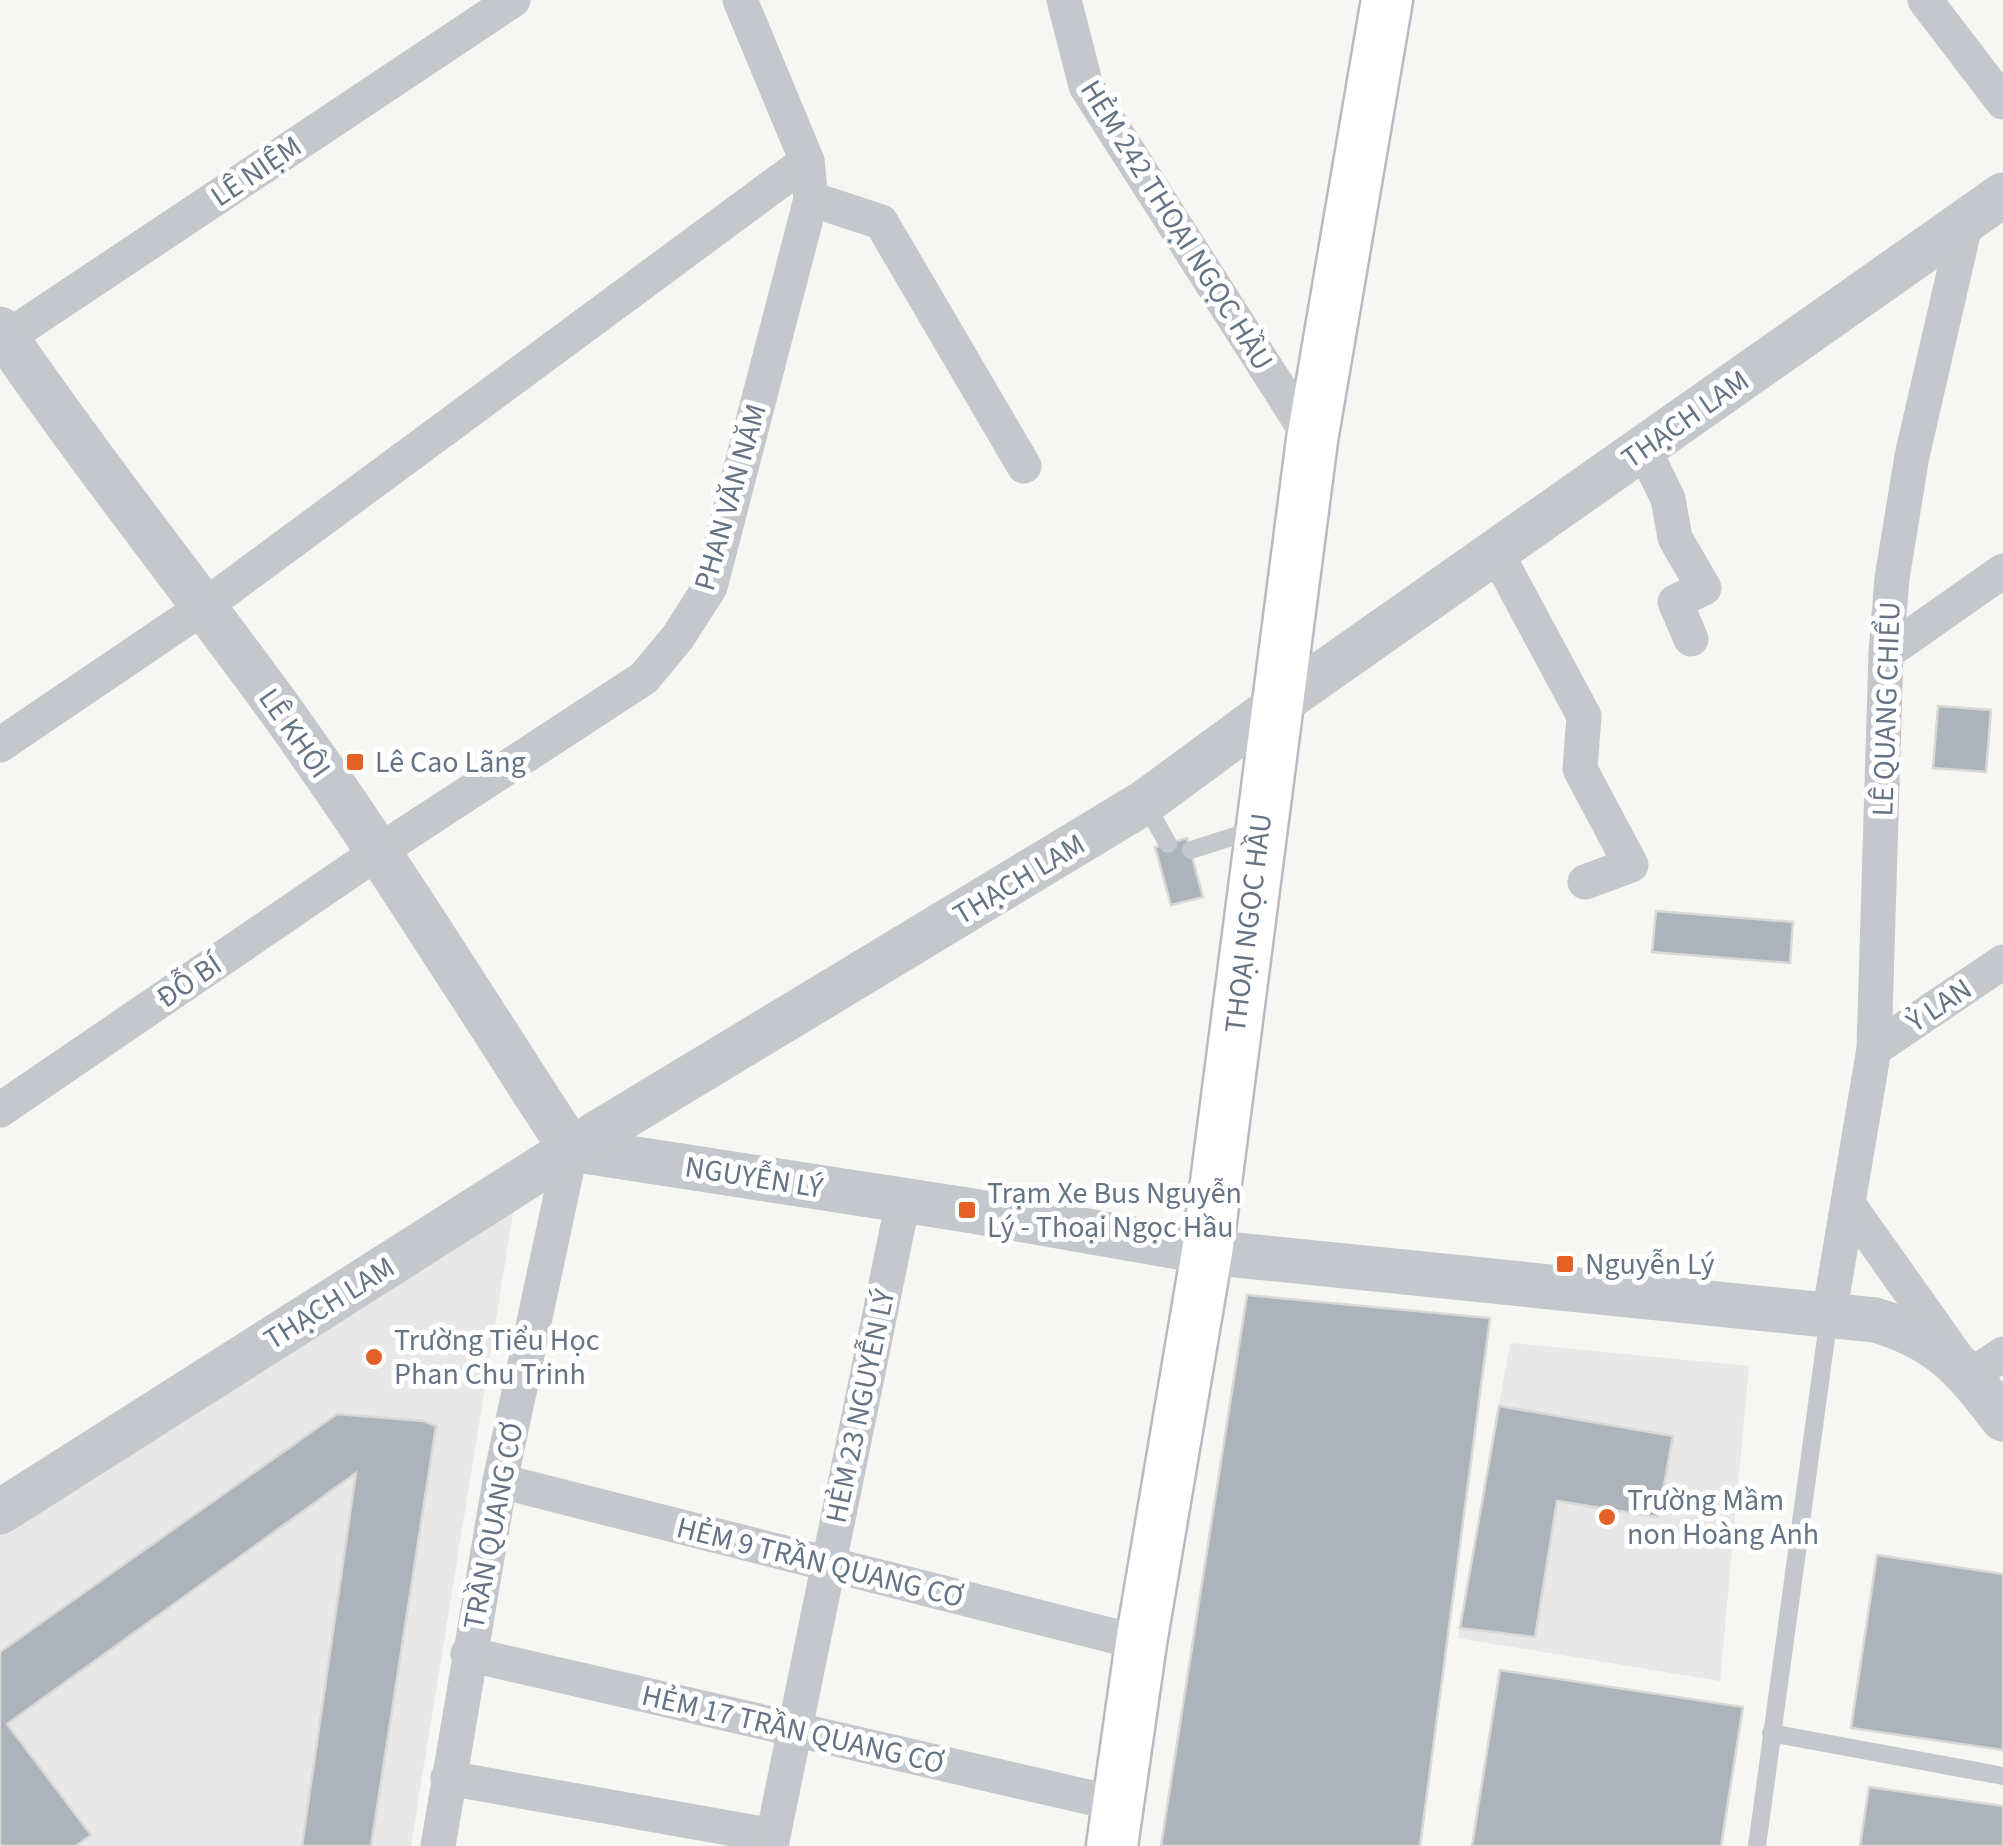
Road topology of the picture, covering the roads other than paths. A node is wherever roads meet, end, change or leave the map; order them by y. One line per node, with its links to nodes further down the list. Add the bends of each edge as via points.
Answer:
1 (513, 0): 11 (street, LÊ NIỆM)
2 (740, 0): 7 (street, PHAN VĂN NĂM)
3 (1064, 0): 12 (street, HẺM 242 THOẠI NGỌC HẦU, via 1086,86)
4 (1387, 0): 12 (main road, THOẠI NGỌC HẦU)
5 (1924, 0): 6 (street)
6 (2003, 102)
7 (807, 161): 9 (street, PHAN VĂN NĂM); 17 (street)
8 (2003, 195): 10 (street, THẠCH LAM)
9 (811, 199): 14 (street, via 881,222); 28 (street, PHAN VĂN NĂM, via 710,587 678,637 644,678)
10 (1966, 221): 13 (street, THẠCH LAM); 20 (street, LÊ QUANG CHIỂU, via 1912,456)
11 (2, 336): 17 (street, LÊ KHÔI)
12 (1312, 440): 18 (main road, THOẠI NGỌC HẦU)
13 (1643, 448): 15 (street, THẠCH LAM); 19 (street, via 1668,499 1674,538 1704,588 1676,602)
14 (1024, 466)
15 (1497, 554): 21 (street, THẠCH LAM); 29 (street, via 1584,716 1580,770 1632,866)
16 (2003, 572): 20 (street)
17 (202, 608): 23 (street); 28 (street, LÊ KHÔI)
18 (1285, 640): 21 (street, via 1304,666 1318,670); 22 (main road, THOẠI NGỌC HẦU)
19 (1691, 640)
20 (1886, 653): 31 (street, LÊ QUANG CHIỂU)
21 (1340, 663): 22 (street, THẠCH LAM)
22 (1276, 706): 24 (street, THẠCH LAM); 25 (main road, THOẠI NGỌC HẦU)
23 (0, 745)
24 (1145, 802): 26 (lane); 33 (street, THẠCH LAM)
25 (1260, 828): 27 (lane); 36 (main road, THOẠI NGỌC HẦU)
26 (1168, 844)
27 (1191, 850)
28 (378, 852): 32 (street, ĐỖ BÍ); 33 (street, LÊ KHÔI)
29 (1584, 882)
30 (2003, 962): 31 (street, Ỷ LAN)
31 (1874, 1049): 35 (street, LÊ QUANG CHIỂU)
32 (0, 1110)
33 (571, 1149): 34 (street, NGUYỄN LÝ); 40 (street, TRẦN QUANG CƠ); 41 (street, THẠCH LAM)
34 (904, 1201): 36 (street, NGUYỄN LÝ); 42 (street, HẺM 23 NGUYỄN LÝ)
35 (1848, 1204): 37 (street, LÊ QUANG CHIỂU); 38 (street)
36 (1224, 1239): 37 (street, NGUYỄN LÝ); 43 (main road, THOẠI NGỌC HẦU)
37 (1829, 1315): 38 (street, NGUYỄN LÝ, via 1903,1328); 46 (lane)
38 (1987, 1365): 39 (street, NGUYỄN LÝ)
39 (2003, 1419)
40 (500, 1481): 42 (street, HẺM 9 TRẦN QUANG CƠ); 44 (street, TRẦN QUANG CƠ)
41 (0, 1512)
42 (827, 1564): 43 (street, HẺM 9 TRẦN QUANG CƠ); 45 (street, HẺM 23 NGUYỄN LÝ)
43 (1141, 1643): 49 (main road, THOẠI NGỌC HẦU)
44 (468, 1654): 45 (street, HẺM 17 TRẦN QUANG CƠ); 48 (street, TRẦN QUANG CƠ)
45 (794, 1730): 49 (street, HẺM 17 TRẦN QUANG CƠ); 50 (street, HẺM 23 NGUYỄN LÝ)
46 (1771, 1732): 47 (lane); 52 (lane)
47 (2003, 1776)
48 (448, 1778): 50 (street); 51 (street, TRẦN QUANG CƠ)
49 (1115, 1825)
50 (772, 1841)
51 (438, 1846)
52 (1758, 1846)

